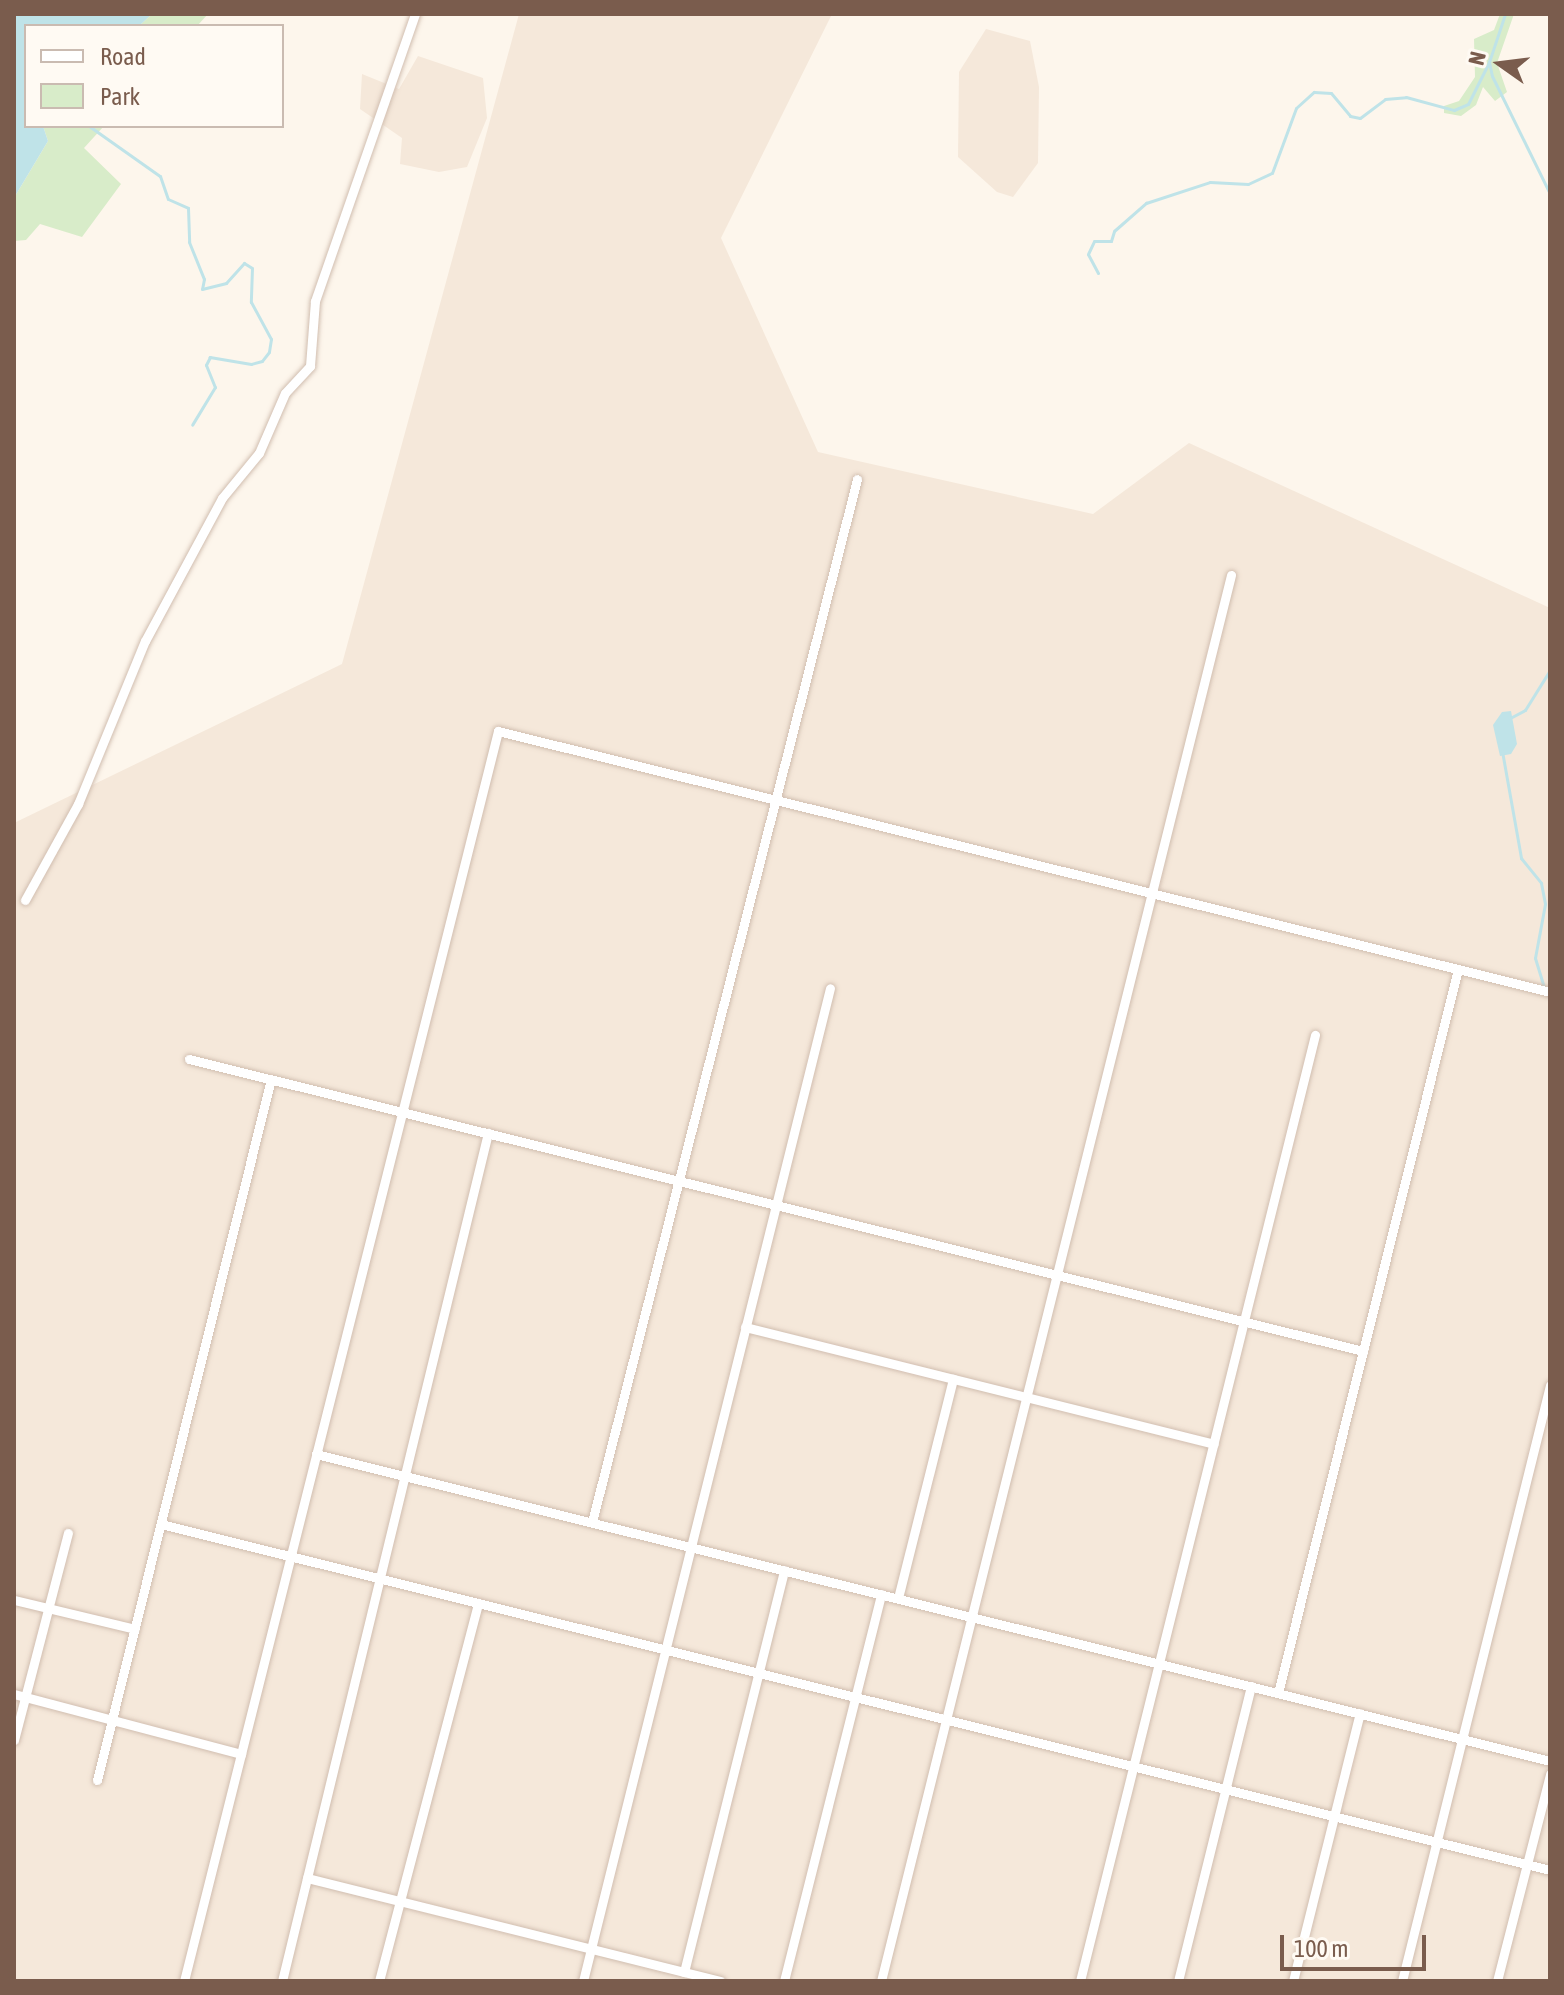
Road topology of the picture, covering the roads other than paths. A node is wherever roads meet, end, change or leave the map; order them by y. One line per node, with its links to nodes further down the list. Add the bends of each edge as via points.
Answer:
1 (415, 14): 6 (street, via 315,301 310,366 285,393 259,453 222,498 145,641 78,804)
2 (857, 479): 4 (street)
3 (1231, 575): 5 (street)
4 (777, 800): 5 (street); 13 (street, via 498,731); 15 (street)
5 (1152, 893): 7 (street); 17 (street)
6 (25, 900)
7 (1458, 969): 9 (street); 20 (street)
8 (830, 988): 16 (street)
9 (1550, 992)
10 (1315, 1035): 18 (street)
11 (189, 1059): 12 (street)
12 (271, 1079): 13 (street); 28 (street)
13 (402, 1112): 14 (street); 25 (street)
14 (488, 1133): 15 (street); 26 (street)
15 (682, 1182): 16 (street); 27 (street)
16 (776, 1205): 17 (street); 19 (street)
17 (1057, 1275): 18 (street); 23 (street)
18 (1244, 1321): 20 (street); 24 (street)
19 (745, 1327): 21 (street); 30 (street)
20 (1363, 1351): 45 (street)
21 (953, 1379): 23 (street); 35 (street)
22 (1550, 1385): 52 (street)
23 (1027, 1397): 24 (street); 39 (street)
24 (1214, 1444): 42 (street)
25 (316, 1454): 26 (street); 31 (street)
26 (407, 1476): 27 (street); 33 (street)
27 (592, 1522): 30 (street)
28 (161, 1524): 31 (street); 40 (street)
29 (68, 1533): 38 (street)
30 (691, 1547): 32 (street); 41 (street)
31 (290, 1557): 33 (street); 54 (street)
32 (784, 1570): 34 (street); 43 (street)
33 (381, 1579): 37 (street); 64 (street)
34 (881, 1594): 35 (street); 48 (street)
35 (898, 1598): 39 (street)
36 (14, 1600): 38 (street)
37 (478, 1603): 41 (street); 65 (street)
38 (48, 1609): 40 (street); 47 (street)
39 (972, 1617): 42 (street); 51 (street)
40 (135, 1629): 50 (street)
41 (665, 1650): 43 (street); 66 (street)
42 (1159, 1663): 44 (street); 56 (street)
43 (758, 1673): 48 (street); 67 (street)
44 (1251, 1686): 45 (street); 59 (street)
45 (1278, 1693): 49 (street)
46 (14, 1694): 47 (street)
47 (25, 1697): 50 (street); 53 (street)
48 (855, 1697): 51 (street); 73 (street)
49 (1360, 1713): 52 (street); 60 (street)
50 (112, 1719): 54 (street); 58 (street)
51 (946, 1720): 56 (street); 74 (street)
52 (1462, 1739): 55 (street); 61 (street)
53 (14, 1740)
54 (241, 1754): 68 (street)
55 (1550, 1761)
56 (1134, 1766): 59 (street); 75 (street)
57 (1550, 1774): 62 (street)
58 (97, 1780)
59 (1226, 1789): 60 (street); 76 (street)
60 (1334, 1816): 61 (street); 77 (street)
61 (1437, 1842): 62 (street); 78 (street)
62 (1527, 1864): 63 (street); 79 (street)
63 (1550, 1870)
64 (307, 1878): 65 (street); 69 (street)
65 (399, 1901): 66 (street); 70 (street)
66 (591, 1949): 67 (street); 71 (street)
67 (684, 1972): 72 (street)
68 (184, 1981)
69 (282, 1981)
70 (379, 1981)
71 (583, 1981)
72 (720, 1981)
73 (784, 1981)
74 (881, 1981)
75 (1080, 1981)
76 (1178, 1981)
77 (1293, 1981)
78 (1402, 1981)
79 (1497, 1981)

